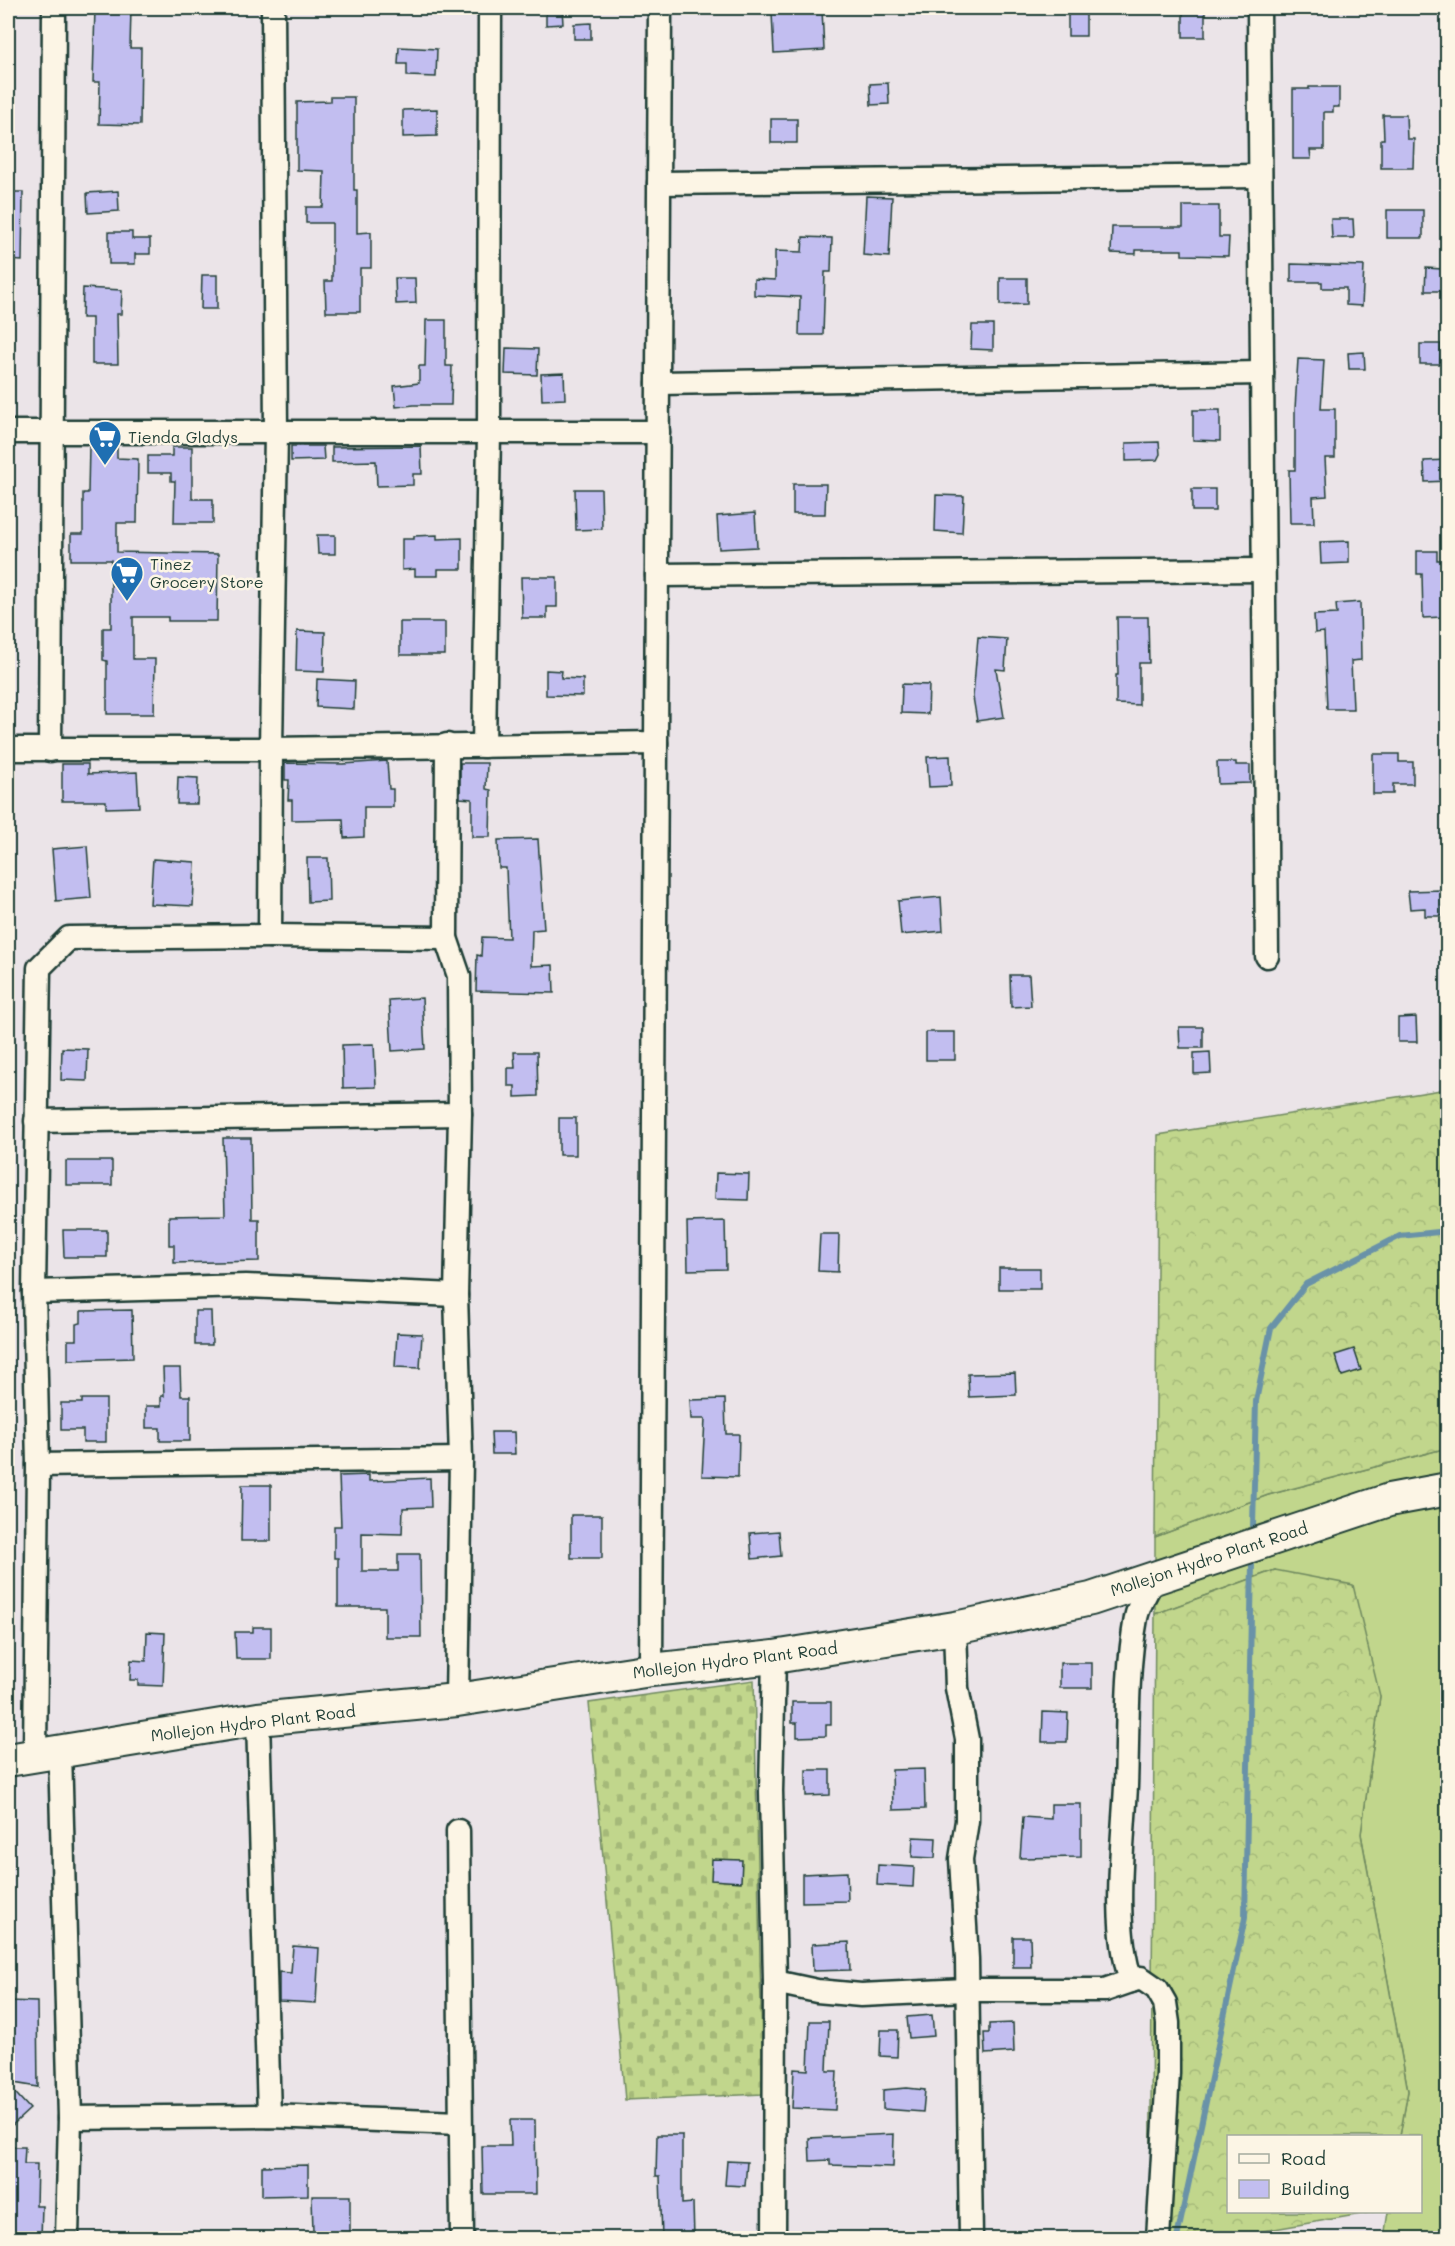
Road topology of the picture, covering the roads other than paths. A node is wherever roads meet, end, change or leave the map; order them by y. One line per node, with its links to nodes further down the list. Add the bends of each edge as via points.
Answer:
1 (54, 8): 11 (street)
2 (273, 8): 12 (street)
3 (490, 8): 13 (street)
4 (660, 8): 7 (street)
5 (1259, 8): 6 (street)
6 (1260, 176): 7 (street); 8 (street)
7 (659, 183): 9 (street)
8 (1262, 373): 9 (street); 15 (street)
9 (658, 383): 14 (street)
10 (8, 432): 11 (street)
11 (52, 432): 12 (street); 22 (street)
12 (276, 432): 13 (street); 21 (street)
13 (489, 432): 14 (street); 19 (street)
14 (658, 432): 16 (street)
15 (1263, 570): 16 (street); 25 (street)
16 (657, 575): 17 (street)
17 (656, 743): 19 (street); 36 (street)
18 (447, 745): 19 (street); 21 (street); 24 (street)
19 (484, 746)
20 (8, 749): 22 (street)
21 (271, 749): 22 (street); 23 (street)
22 (50, 750)
23 (270, 936): 24 (street); 27 (street, via 69,938 39,968)
24 (446, 938): 26 (street, via 459,976)
25 (1267, 956)
26 (460, 1113): 27 (street); 29 (street)
27 (36, 1121): 28 (street)
28 (34, 1292): 29 (street, via 246,1286); 31 (street)
29 (456, 1295): 30 (street)
30 (461, 1459): 31 (street); 37 (street)
31 (38, 1465): 39 (street)
32 (1448, 1489): 33 (street, Mollejon Hydro Plant Road, via 1389,1500)
33 (1155, 1577): 34 (street, Mollejon Hydro Plant Road, via 1091,1599); 41 (street, via 1136,1616 1129,1701 1121,1914)
34 (955, 1628): 35 (street, Mollejon Hydro Plant Road); 43 (street, via 957,1688 967,1740 967,1821 961,1859)
35 (774, 1657): 36 (street, Mollejon Hydro Plant Road); 42 (street, via 771,1791)
36 (651, 1670): 37 (street, Mollejon Hydro Plant Road)
37 (457, 1700): 38 (street, Mollejon Hydro Plant Road)
38 (258, 1719): 39 (street, Mollejon Hydro Plant Road); 44 (street)
39 (34, 1755): 45 (street)
40 (458, 1831): 46 (street)
41 (1131, 1981): 43 (street, via 1105,1990); 51 (street, via 1141,1978 1157,1989 1165,2003 1167,2073)
42 (775, 1982): 43 (street, via 861,1995); 49 (street)
43 (966, 1990): 50 (street)
44 (269, 2116): 45 (street); 46 (street)
45 (70, 2118): 47 (street)
46 (460, 2123): 48 (street)
47 (67, 2238)
48 (462, 2238)
49 (774, 2238)
50 (971, 2238)
51 (1158, 2238)

